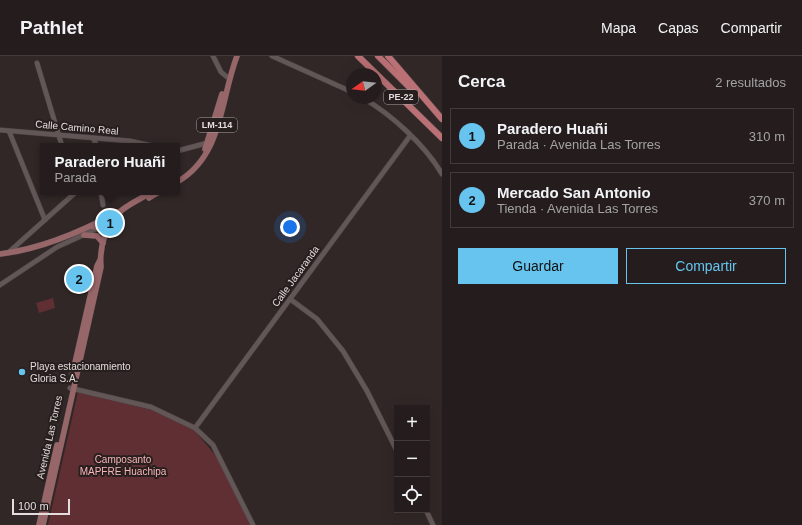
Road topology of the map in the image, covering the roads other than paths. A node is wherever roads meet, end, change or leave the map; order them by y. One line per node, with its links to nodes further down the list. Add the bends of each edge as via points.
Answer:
1 (213, 56): 12 (street)
2 (235, 56): 12 (main road, LM-114); 32 (main road, LM-114, via 209,149 198,166)
3 (272, 56): 14 (street)
4 (355, 56): 10 (highway)
5 (358, 56): 11 (highway, PE-22)
6 (364, 56): 17 (highway)
7 (378, 56): 16 (highway)
8 (388, 56): 16 (highway, PE-22)
9 (37, 63): 21 (street)
10 (370, 68)
11 (371, 68)
12 (227, 77): 28 (main road, LM-114)
13 (382, 79): 17 (highway, PE-22)
14 (346, 89)
15 (372, 104): 22 (street)
16 (429, 106): 18 (highway, PE-22)
17 (420, 115): 24 (highway, PE-22)
18 (442, 119)
19 (0, 130): 20 (street, Calle Camino Real)
20 (9, 131): 21 (street, Calle Camino Real); 39 (street)
21 (58, 135): 23 (street, Calle Camino Real); 25 (street)
22 (410, 136): 30 (street, via 428,154); 49 (street, Calle Jacaranda)
23 (93, 138): 26 (street); 27 (street, Calle Camino Real)
24 (442, 138)
25 (61, 143)
26 (96, 143)
27 (139, 143)
28 (207, 143): 29 (street); 31 (main road, LM-114, via 196,163)
29 (180, 150)
30 (442, 174)
31 (180, 175)
32 (180, 180)
33 (72, 195): 39 (street)
34 (101, 195): 37 (street)
35 (147, 195): 38 (main road, Avenida Las Torres)
36 (154, 195): 40 (main road)
37 (103, 205)
38 (123, 209): 40 (main road, Avenida Las Torres); 41 (main road)
39 (45, 220): 46 (street)
40 (113, 220): 42 (street); 43 (main road, Avenida Las Torres)
41 (91, 226): 42 (main road); 46 (main road, via 62,239)
42 (99, 228): 43 (main road); 44 (street)
43 (106, 233): 45 (main road, Avenida Las Torres)
44 (84, 235): 45 (main road, via 97,236); 48 (street, via 56,247)
45 (103, 243): 50 (main road, Avenida Las Torres)
46 (7, 253): 47 (main road)
47 (0, 254)
48 (0, 285)
49 (290, 299): 51 (street, Calle Jacaranda); 52 (street, via 317,319 343,351 367,391)
50 (71, 388): 51 (street, via 151,407); 54 (main road, Avenida Las Torres); 55 (main road, Avenida Las Torres)
51 (195, 428): 56 (street, via 213,445)
52 (394, 445)
53 (427, 513): 57 (street)
54 (39, 525)
55 (43, 525)
56 (253, 525)
57 (433, 525)

